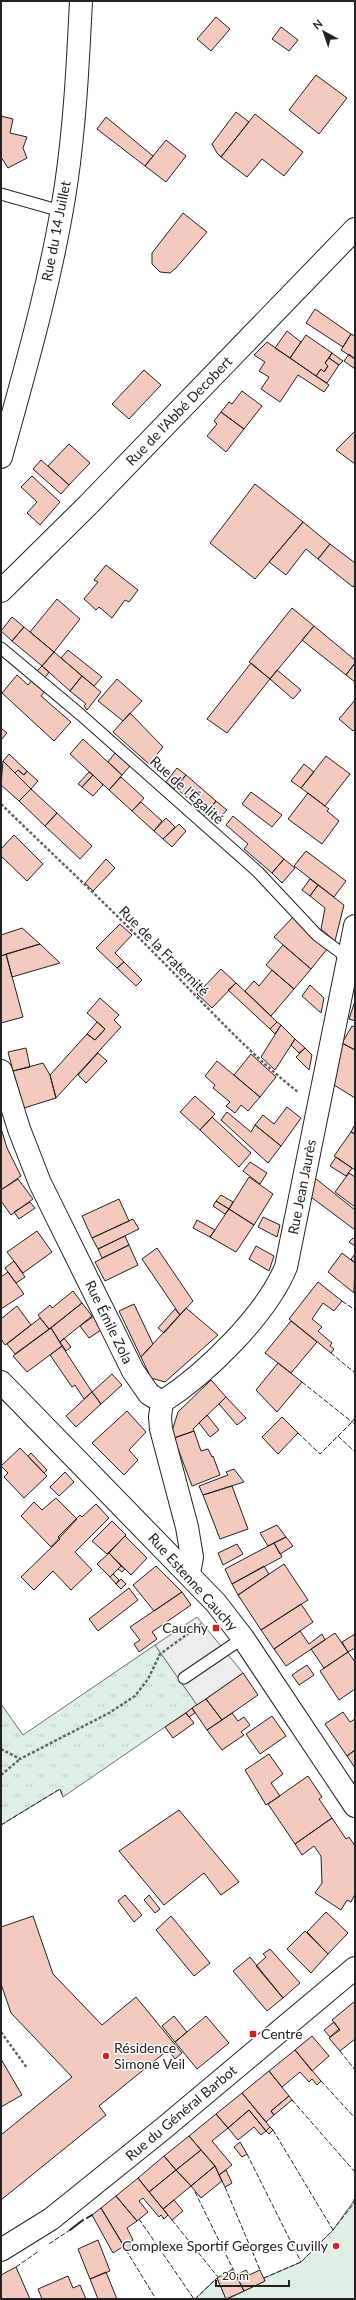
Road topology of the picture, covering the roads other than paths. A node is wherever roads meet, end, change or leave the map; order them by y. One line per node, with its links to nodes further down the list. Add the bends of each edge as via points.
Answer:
1 (81, 1): 3 (street, Rue du 14 Juillet, via 76,81)
2 (1, 194): 3 (lane)
3 (61, 210): 5 (street, Rue du 14 Juillet, via 37,320)
4 (355, 229): 6 (street, Rue de l'Abbé Decobert, via 88,505)
5 (1, 457)
6 (1, 591)
7 (1, 648): 9 (lane, Rue de l'Égalité, via 81,715 258,872 318,935)
8 (355, 926): 9 (street, Rue Jean Jaurès)
9 (348, 958): 12 (street, Rue Jean Jaurès, via 290,1252 281,1279 238,1334 188,1384)
10 (1, 1071): 12 (street, Rue Émile Zola, via 25,1148 48,1200 133,1371 149,1394)
11 (1, 1382): 13 (street, Rue Estenne Cauchy)
12 (162, 1402): 13 (street, via 161,1429 182,1506 192,1557)
13 (189, 1574): 14 (street, Rue Estenne Cauchy)
14 (243, 1638): 15 (lane); 16 (street, Rue Estenne Cauchy)
15 (184, 1678)
16 (355, 1806)
17 (355, 1968): 18 (street, Rue du Général Barbot, via 164,2128 50,2219)
18 (1, 2250)

